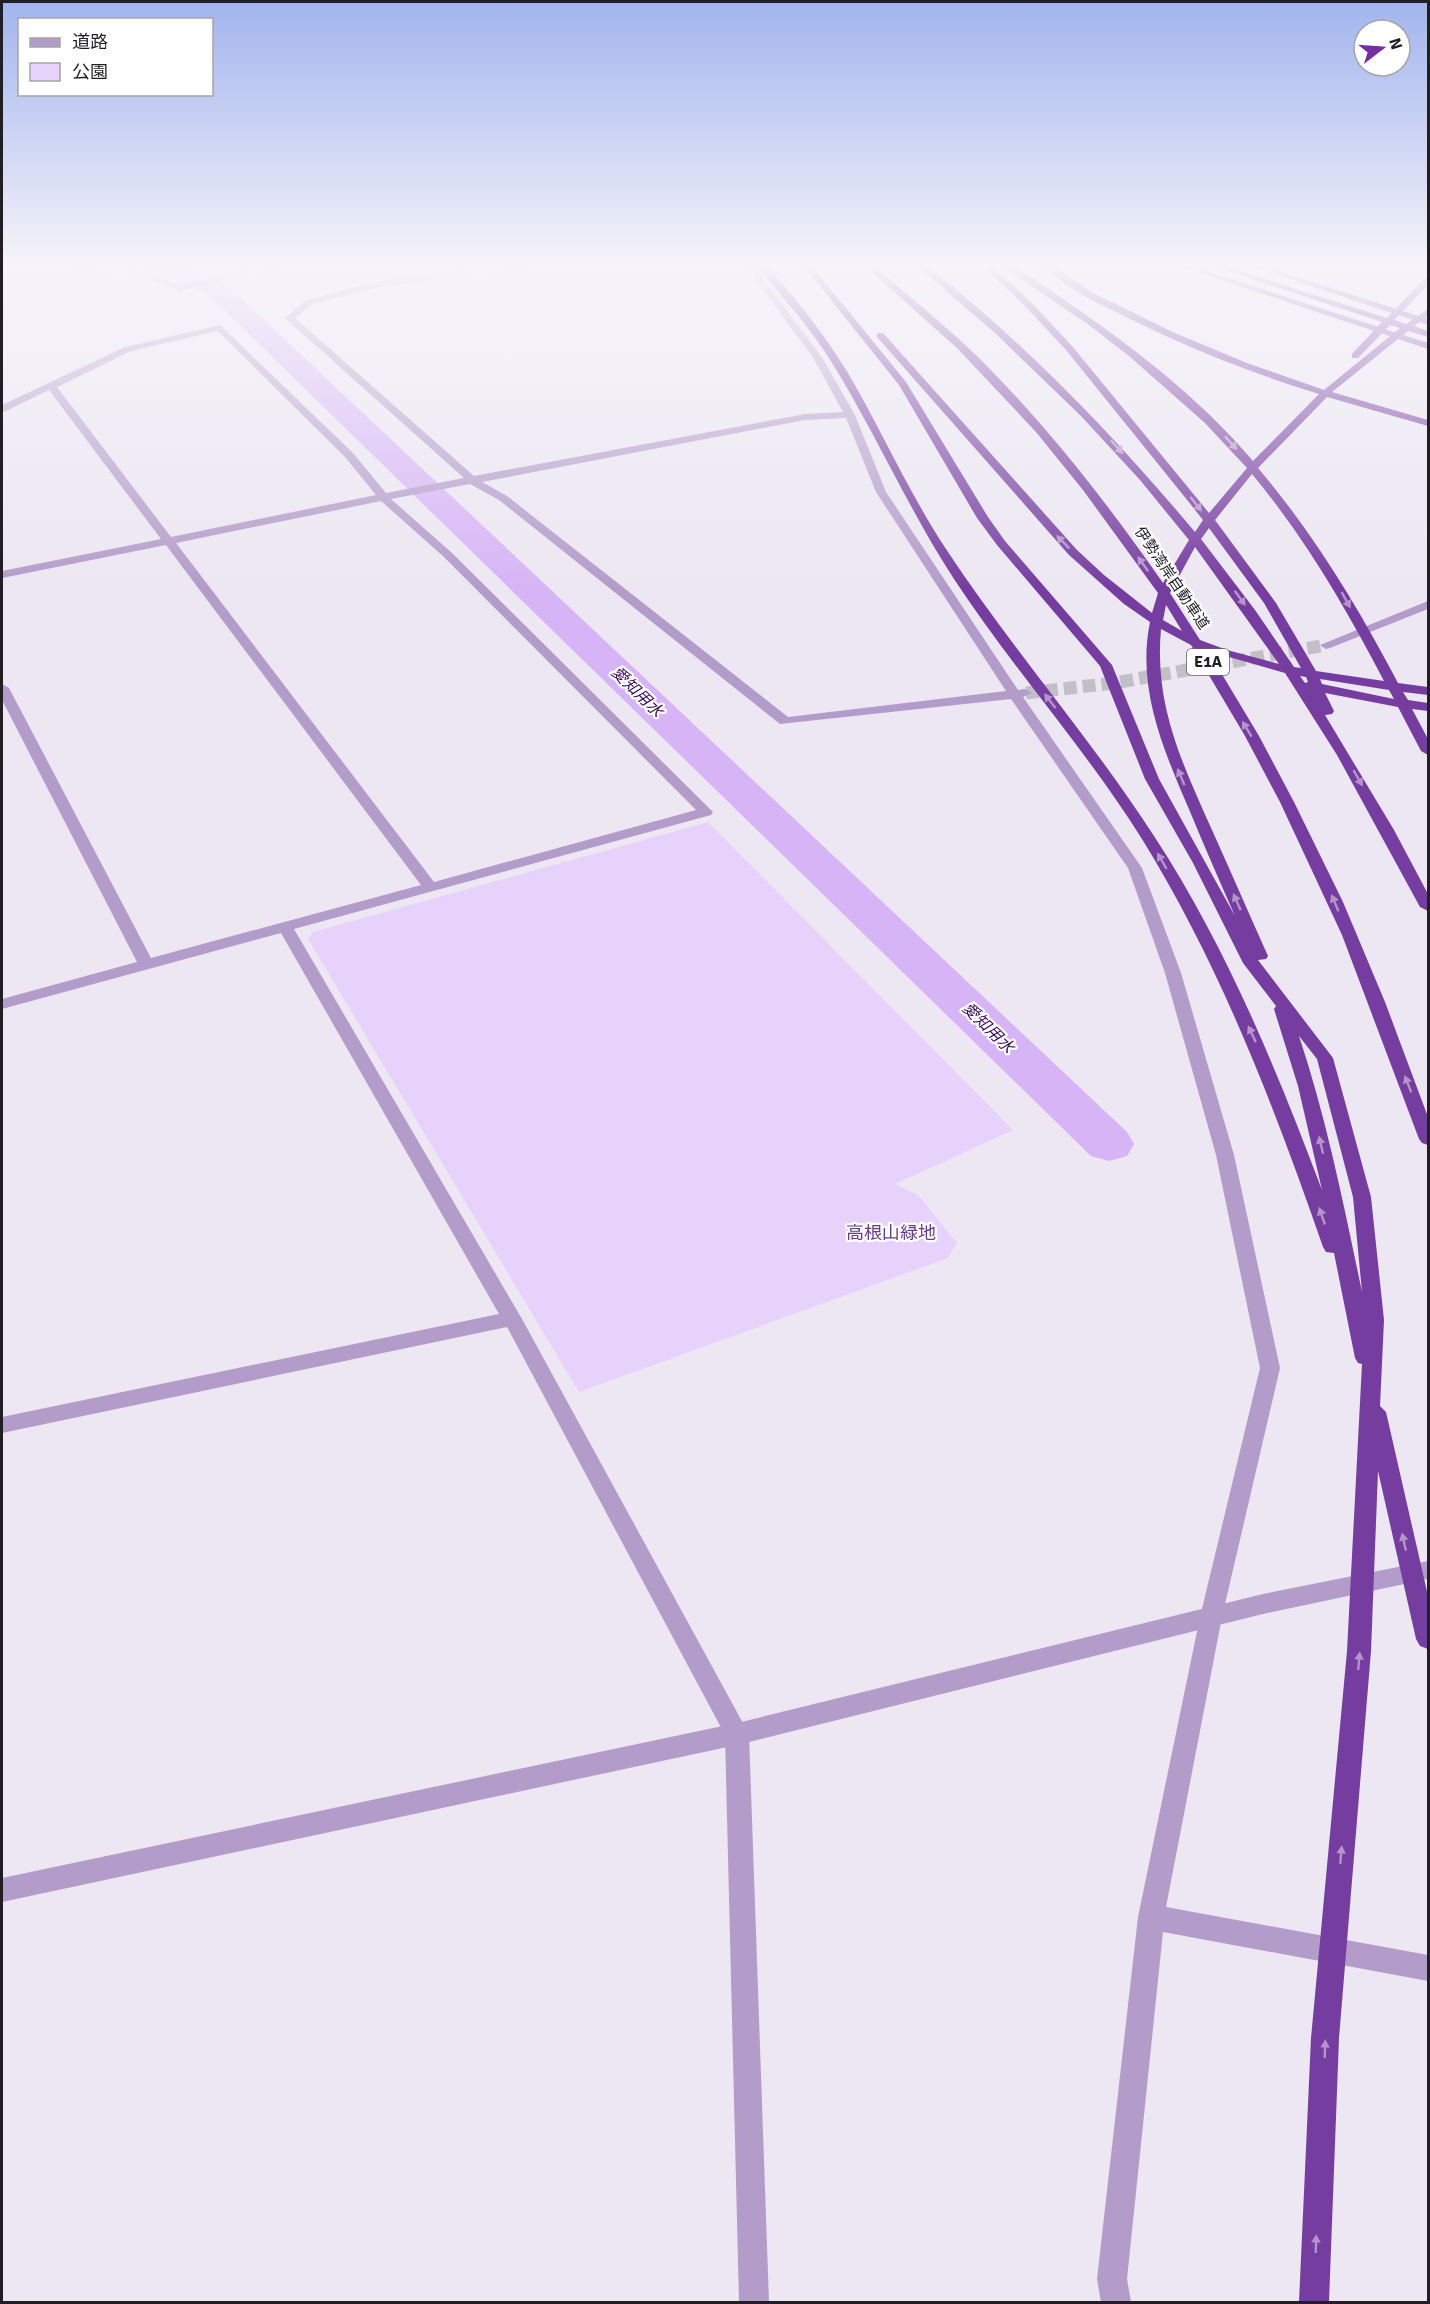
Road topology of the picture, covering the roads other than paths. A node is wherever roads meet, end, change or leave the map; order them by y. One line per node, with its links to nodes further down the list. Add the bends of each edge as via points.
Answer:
1 (79, 373): 15 (street)
2 (265, 373): 21 (street, via 349,455)
3 (351, 373): 20 (street)
4 (826, 373): 18 (street)
5 (841, 373): 39 (highway, one-way to 5, via 1267,1067 1193,915 1104,772 1003,640 939,547)
6 (894, 373): 51 (highway, one-way to 6, via 1325,2038 1359,1651 1374,1320 1362,1197 1325,1058 1251,963 1152,779 1106,665 1001,543)
7 (913, 373): 26 (highway, one-way to 7, via 1174,631 1107,584 1047,525)
8 (987, 373): 38 (highway, 伊勢湾岸自動車道 / E1A, one-way to 8, via 1380,1009 1321,870 1259,748 1189,630 1115,525)
9 (1044, 373): 31 (highway, one-way to 31, via 1171,507 1282,657)
10 (1087, 373): 31 (highway, one-way to 31, via 1165,465 1288,630 1315,681)
11 (1157, 373): 32 (highway, one-way to 32, via 1186,396 1247,460 1309,541)
12 (1265, 373): 19 (highway, via 1337,398)
13 (1340, 373): 16 (highway)
14 (1349, 373): 16 (highway)
15 (51, 386): 17 (street); 22 (street)
16 (1316, 400): 39 (highway, one-way to 16, via 1307,1086 1279,1000 1169,748 1153,679 1153,641 1159,607 1173,572 1238,483)
17 (2, 409)
18 (850, 415): 20 (street, via 805,417); 29 (street, via 881,492)
19 (1428, 423)
20 (473, 481): 21 (street); 29 (street, via 502,498 785,721)
21 (384, 498): 22 (street); 33 (street, via 448,555 706,812)
22 (167, 542): 23 (street); 33 (street)
23 (2, 575)
24 (1428, 605): 25 (street)
25 (1326, 645)
26 (1221, 652): 28 (highway, via 1370,684); 30 (highway, via 1300,682 1373,700)
27 (2, 688): 36 (street)
28 (1428, 691)
29 (1020, 694): 43 (street, via 1135,868 1173,973 1225,1155 1266,1345 1270,1368)
30 (1428, 707)
31 (1341, 748): 34 (highway, one-way to 34)
32 (1428, 751)
33 (431, 888): 35 (street)
34 (1428, 907)
35 (285, 927): 36 (street); 40 (street)
36 (146, 964): 37 (street)
37 (2, 1004)
38 (1428, 1138)
39 (1355, 1311): 44 (highway, one-way to 39)
40 (512, 1319): 41 (street); 45 (street)
41 (2, 1425)
42 (1428, 1570): 43 (street)
43 (1211, 1617): 45 (street); 47 (street)
44 (1428, 1639)
45 (737, 1734): 46 (street); 49 (street)
46 (2, 1890)
47 (1151, 1917): 48 (street); 50 (street, via 1112,2279)
48 (1428, 1968)
49 (754, 2302)
50 (1116, 2302)
51 (1314, 2302)

